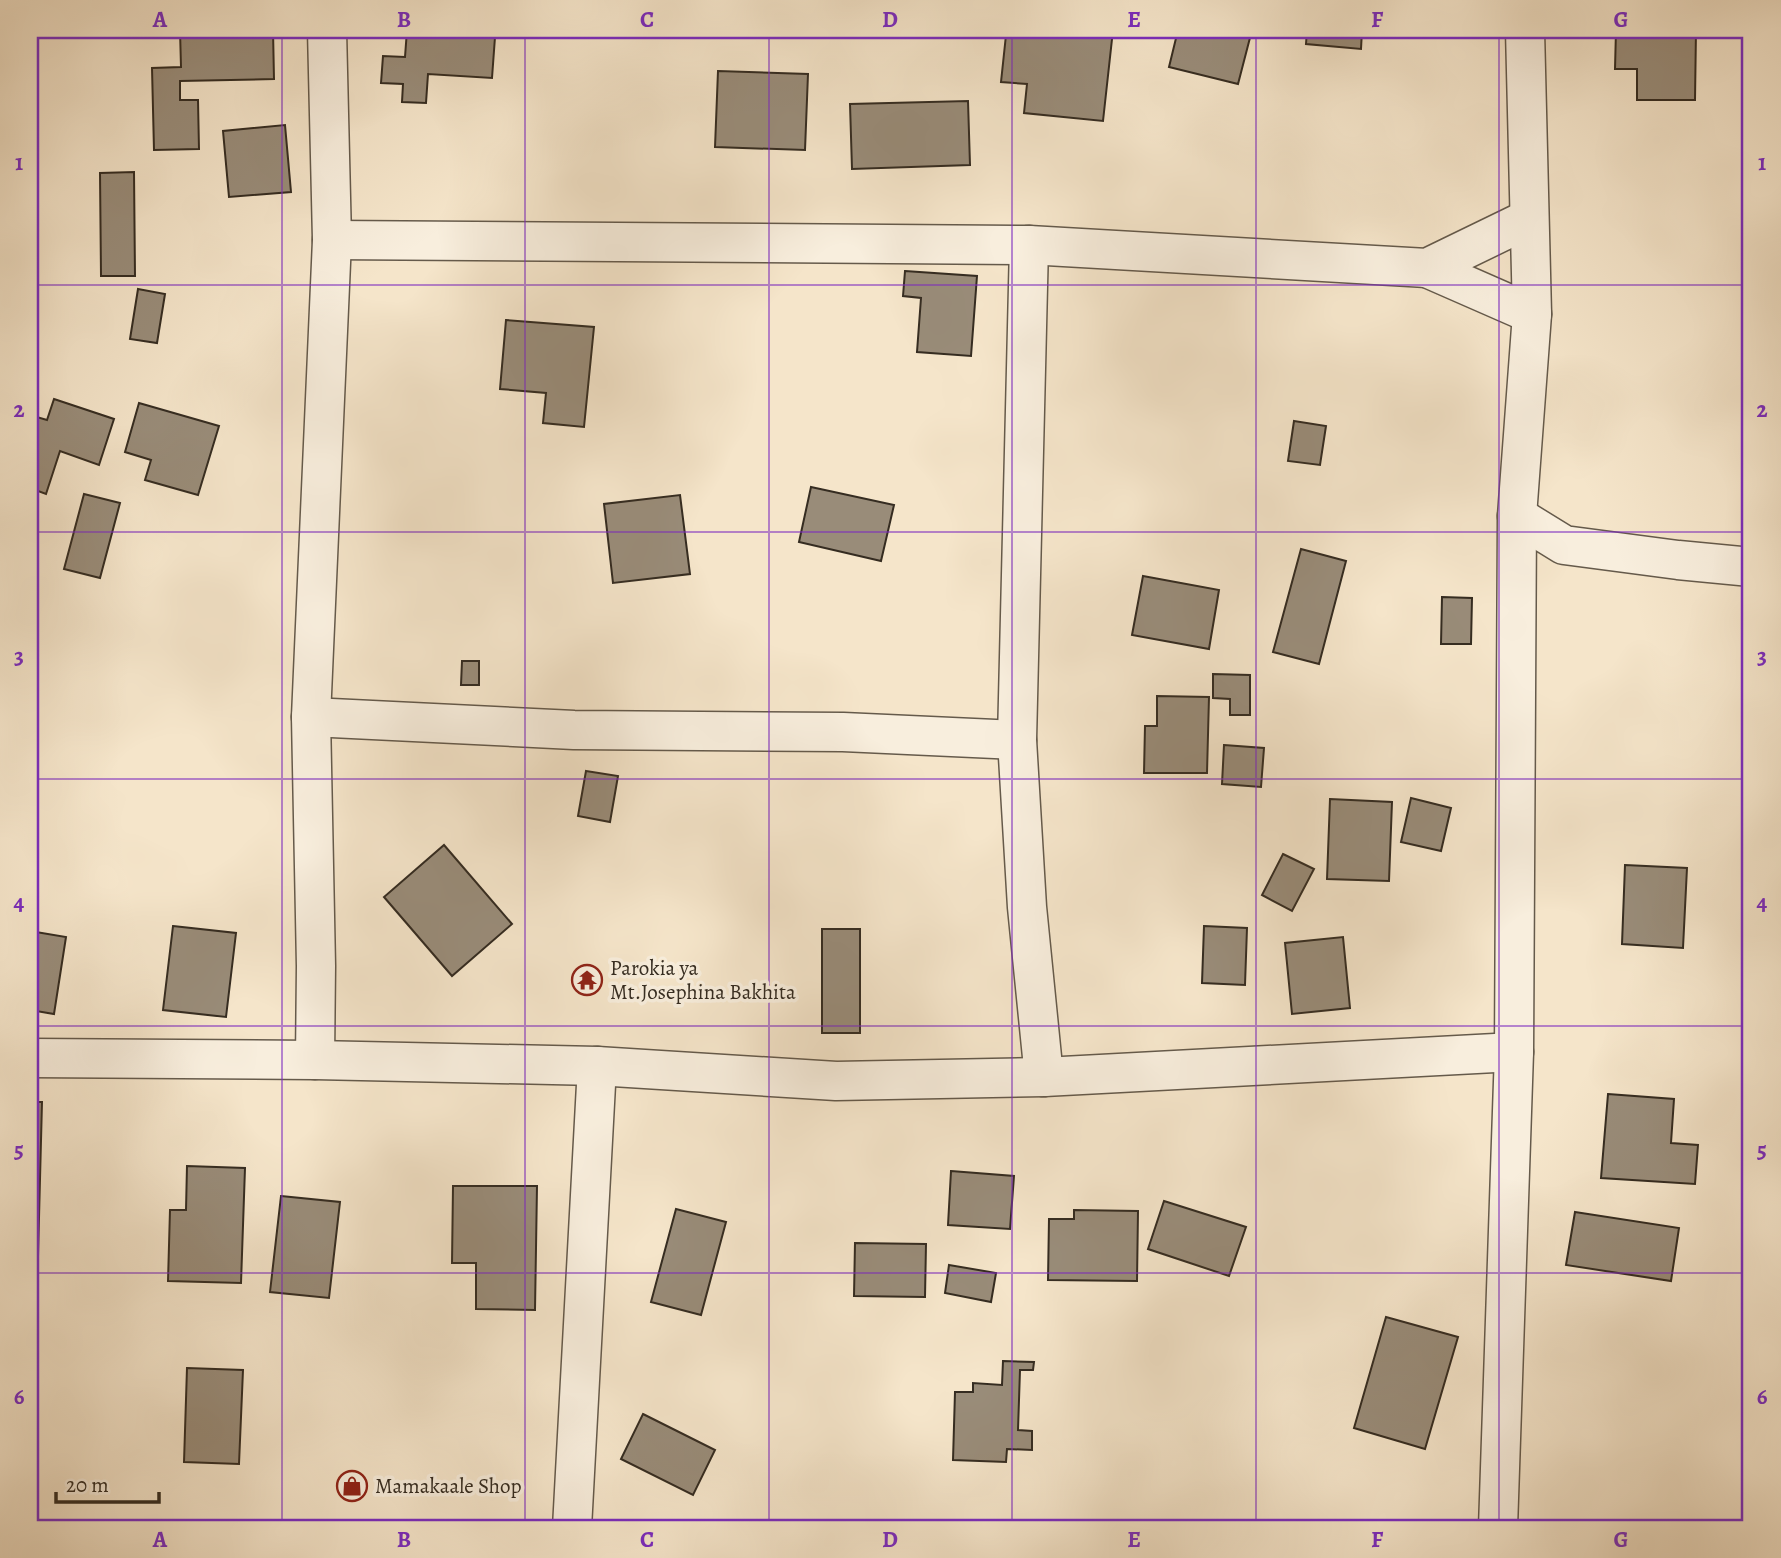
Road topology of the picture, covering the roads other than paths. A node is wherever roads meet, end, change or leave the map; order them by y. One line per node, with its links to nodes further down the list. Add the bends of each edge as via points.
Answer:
1 (327, 30): 4 (street)
2 (1525, 30): 3 (street)
3 (1528, 219): 6 (street); 7 (street)
4 (332, 240): 5 (street); 12 (street)
5 (1029, 245): 6 (street); 13 (street)
6 (1427, 268): 7 (street)
7 (1532, 314): 8 (street)
8 (1517, 516): 9 (street); 11 (street)
9 (1564, 545): 10 (street); 11 (street)
10 (1751, 567)
11 (1516, 601): 14 (street)
12 (311, 717): 13 (street, via 574,730 843,732); 16 (street)
13 (1017, 740): 18 (street)
14 (1514, 1052): 18 (street); 20 (street)
15 (30, 1058): 16 (street)
16 (315, 1060): 17 (street)
17 (597, 1066): 18 (street, via 836,1081); 19 (street)
18 (1044, 1077)
19 (572, 1528)
20 (1498, 1528)

